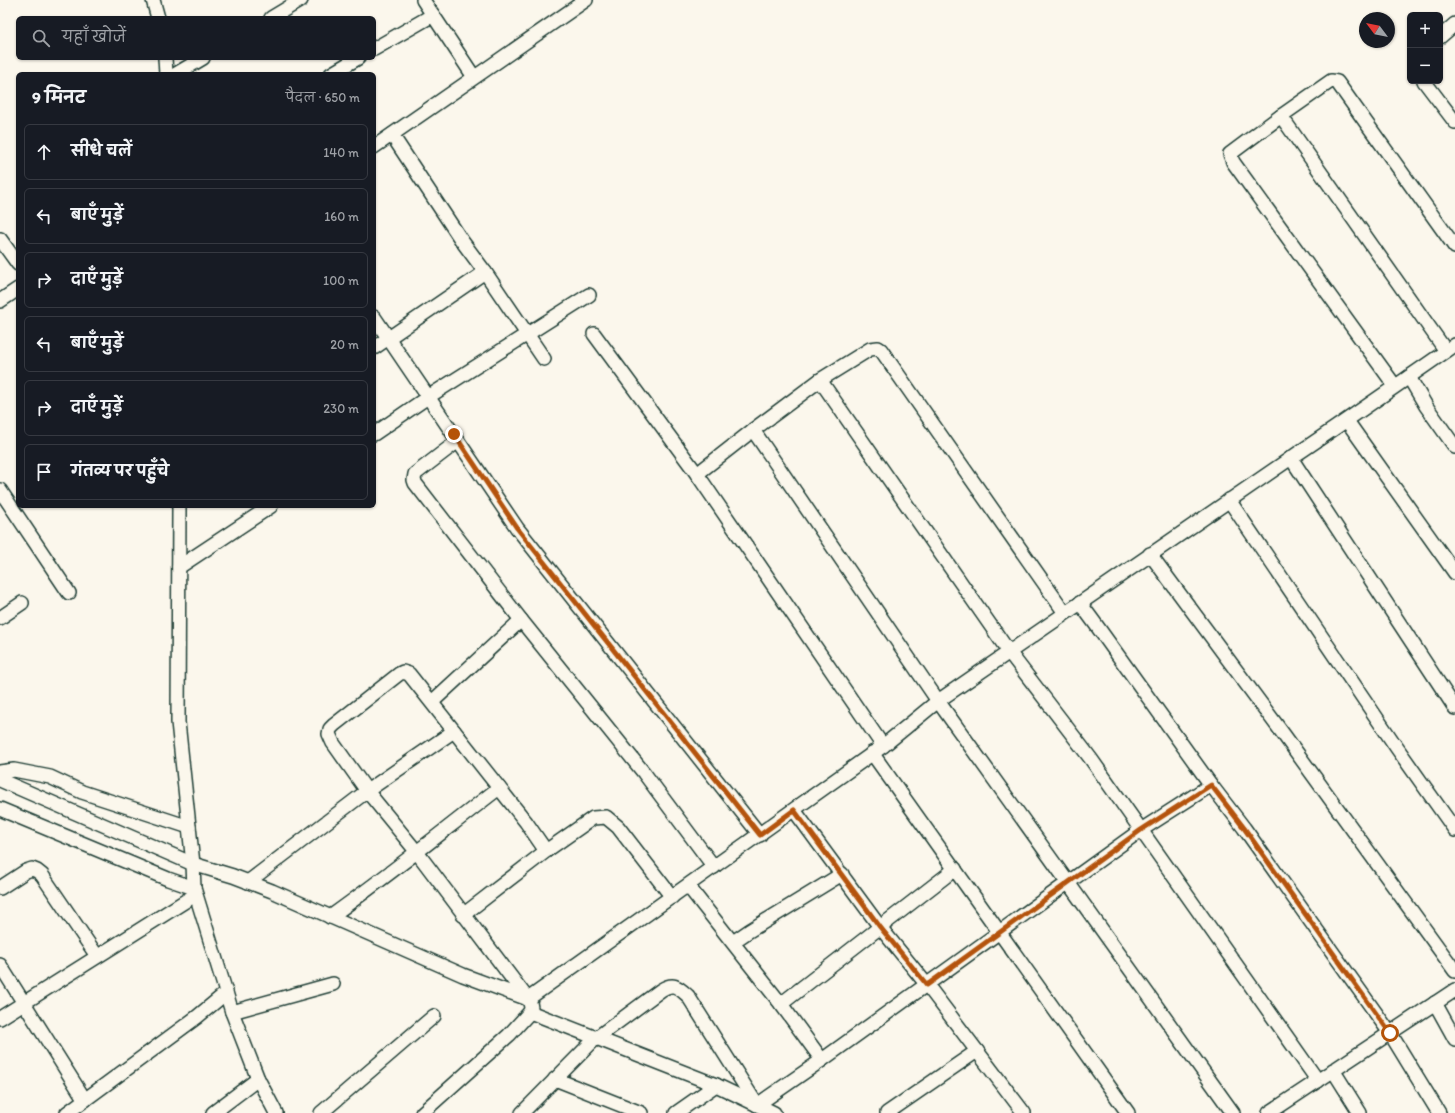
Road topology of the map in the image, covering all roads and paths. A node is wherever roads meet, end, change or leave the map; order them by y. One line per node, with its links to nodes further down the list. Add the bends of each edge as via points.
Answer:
1 (154, 0): 6 (street)
2 (301, 0): 7 (street)
3 (423, 0): 5 (street)
4 (586, 0): 17 (street)
5 (432, 15): 10 (street); 17 (street)
6 (158, 16)
7 (274, 16)
8 (1455, 24): 9 (street)
9 (1443, 34)
10 (376, 48)
11 (165, 60): 14 (street)
12 (200, 60): 15 (street)
13 (355, 60): 16 (street)
14 (166, 72)
15 (179, 72)
16 (334, 72)
17 (474, 77): 21 (street)
18 (1426, 84): 20 (street)
19 (1281, 116): 24 (street, via 1331,81 1337,82); 35 (street); 39 (street, via 1231,153 1231,158)
20 (1455, 122)
21 (392, 135): 22 (street); 26 (street, via 462,242)
22 (376, 146)
23 (0, 239): 25 (street)
24 (1455, 247)
25 (16, 261)
26 (485, 272): 31 (street); 33 (street)
27 (16, 290): 29 (street)
28 (589, 295): 31 (street)
29 (0, 302)
30 (376, 320): 33 (street)
31 (528, 334): 36 (street); 40 (street)
32 (594, 334): 47 (street)
33 (389, 339): 34 (street); 40 (street)
34 (376, 347)
35 (1451, 348): 37 (street)
36 (544, 359)
37 (1408, 377): 39 (street); 45 (street)
38 (820, 380): 42 (street); 60 (street, via 870,349 881,350); 63 (street)
39 (1395, 386): 41 (street)
40 (428, 397): 43 (street); 44 (street)
41 (1347, 421): 46 (street); 56 (street)
42 (753, 430): 47 (street); 64 (street)
43 (376, 433)
44 (458, 441): 62 (street, via 415,474 414,480); 79 (street, via 517,528)
45 (1455, 447)
46 (1291, 458): 49 (street); 66 (street)
47 (696, 474): 68 (street)
48 (0, 490): 50 (street)
49 (1229, 500): 54 (street); 78 (street)
50 (14, 502)
51 (18, 508): 57 (street)
52 (179, 508): 55 (street)
53 (268, 508): 55 (street)
54 (1150, 554): 59 (street); 98 (street)
55 (179, 567): 76 (street, via 178,722)
56 (1455, 573)
57 (69, 593)
58 (22, 603): 61 (street)
59 (1080, 603): 60 (street); 71 (street)
60 (1065, 613): 63 (street)
61 (0, 618)
62 (521, 620): 65 (street); 82 (street, via 644,773)
63 (1009, 652): 64 (street); 77 (street, via 1091,759)
64 (938, 700): 68 (street); 87 (street)
65 (432, 702): 67 (street); 73 (street, via 412,677 403,672 330,729 333,744)
66 (1455, 708)
67 (454, 731): 72 (street); 73 (street)
68 (877, 750): 75 (street); 83 (street)
69 (0, 772): 76 (street, via 14,770 50,777 82,792)
70 (0, 780): 85 (street)
71 (1211, 785): 77 (street); 111 (street)
72 (499, 788): 80 (street); 81 (street)
73 (367, 791): 80 (street); 86 (street)
74 (0, 809): 85 (street, via 168,879)
75 (794, 810): 79 (street); 84 (street)
76 (190, 827): 85 (street)
77 (1141, 830): 87 (street); 119 (street)
78 (1455, 830)
79 (760, 835): 82 (street)
80 (416, 851): 91 (street); 92 (street)
81 (546, 851): 90 (street, via 593,818 606,817 618,827); 91 (street)
82 (714, 867): 88 (street)
83 (955, 869): 93 (street); 94 (street)
84 (842, 874): 93 (street); 95 (street)
85 (194, 879): 86 (street, via 233,876); 96 (street); 102 (street)
86 (248, 882): 92 (street)
87 (1069, 883): 94 (street); 136 (street)
88 (688, 886): 90 (street); 95 (street)
89 (0, 888): 96 (street, via 26,871 37,870)
90 (672, 897): 103 (street)
91 (463, 915): 103 (street)
92 (330, 917): 103 (street, via 463,975)
93 (880, 927): 100 (street); 106 (street)
94 (1000, 933): 100 (street); 135 (street)
95 (733, 942): 106 (street)
96 (98, 956): 104 (street)
97 (0, 965): 104 (street)
98 (1455, 971)
99 (333, 984): 107 (street)
100 (927, 985): 114 (street); 115 (street)
101 (1455, 990): 105 (street)
102 (226, 993): 107 (street); 121 (street)
103 (528, 999): 108 (street)
104 (24, 1002): 110 (street); 121 (street)
105 (1435, 1003): 111 (street); 113 (street)
106 (781, 1004): 115 (street)
107 (232, 1012): 117 (street)
108 (530, 1012): 112 (street); 128 (street, via 509,1035)
109 (434, 1016): 127 (street)
110 (0, 1018)
111 (1390, 1033): 116 (street); 138 (street)
112 (595, 1039): 118 (street); 120 (street); 122 (street, via 661,990 676,986 688,996)
113 (1455, 1039)
114 (977, 1051): 133 (street); 134 (street)
115 (822, 1060): 122 (street)
116 (1333, 1070): 119 (street); 137 (street)
117 (258, 1079): 125 (street); 126 (street)
118 (555, 1079): 129 (street); 130 (street)
119 (1318, 1081): 123 (street)
120 (716, 1085): 122 (street); 131 (street)
121 (85, 1100): 124 (street)
122 (757, 1105): 132 (street)
123 (1271, 1112)
124 (67, 1113)
125 (213, 1113)
126 (276, 1113)
127 (320, 1113)
128 (422, 1113)
129 (522, 1113)
130 (641, 1113)
131 (676, 1113)
132 (774, 1113)
133 (887, 1113)
134 (1024, 1113)
135 (1128, 1113)
136 (1233, 1113)
137 (1360, 1113)
138 (1439, 1113)

